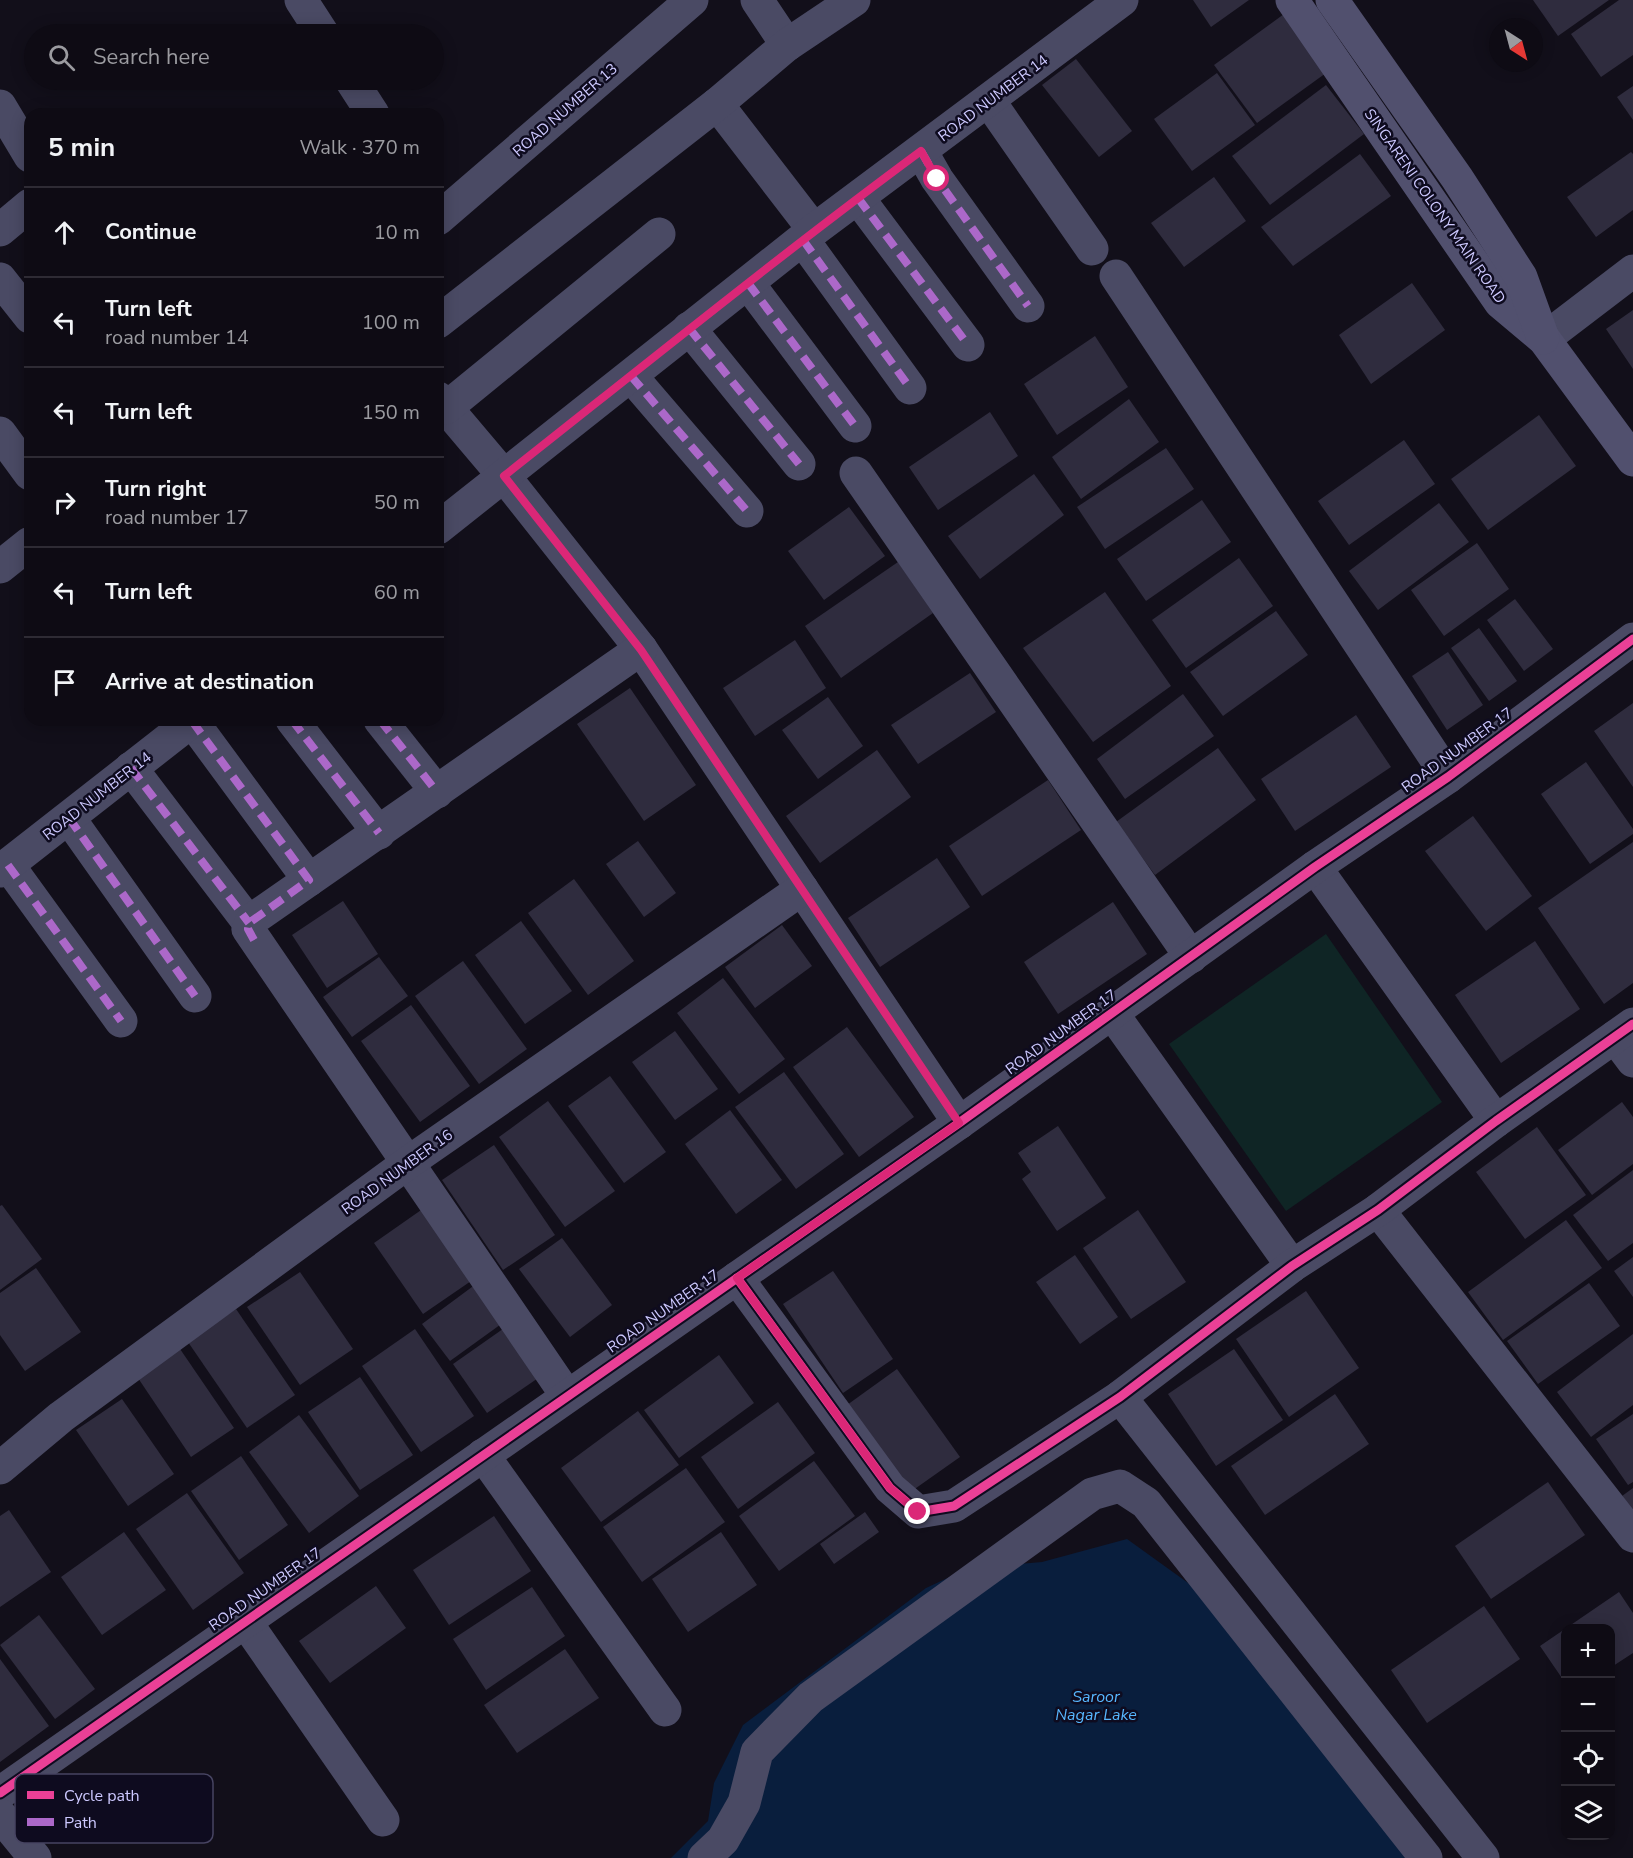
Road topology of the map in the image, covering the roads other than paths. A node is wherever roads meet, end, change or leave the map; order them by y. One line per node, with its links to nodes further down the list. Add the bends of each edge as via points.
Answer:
1 (301, 0): 8 (street)
2 (692, 0): 19 (street, ROAD NUMBER 13)
3 (757, 0): 9 (street)
4 (854, 0): 9 (street)
5 (1122, 0): 11 (street, ROAD NUMBER 14)
6 (1292, 0): 32 (street, SINGARENI COLONY MAIN ROAD, via 1500,302)
7 (1332, 0): 32 (street, SINGARENI COLONY MAIN ROAD, via 1521,277)
8 (317, 24)
9 (787, 45): 12 (street)
10 (357, 90): 14 (street)
11 (989, 101): 16 (street, ROAD NUMBER 14); 23 (street)
12 (717, 104): 22 (street); 30 (street)
13 (0, 106): 15 (street)
14 (369, 108)
15 (24, 146)
16 (921, 151): 17 (street, ROAD NUMBER 14); 28 (street)
17 (858, 198): 22 (street, ROAD NUMBER 14); 33 (street)
18 (24, 210): 20 (street)
19 (444, 214)
20 (0, 230)
21 (659, 234): 36 (street)
22 (808, 235): 27 (street, ROAD NUMBER 14); 35 (street)
23 (1092, 249)
24 (1633, 271): 32 (street)
25 (1116, 276): 56 (street)
26 (0, 279): 29 (street)
27 (747, 283): 31 (street, ROAD NUMBER 14); 38 (street)
28 (1028, 306)
29 (24, 309)
30 (444, 317)
31 (689, 328): 34 (street, ROAD NUMBER 14); 41 (street)
32 (1544, 339): 40 (street)
33 (968, 345)
34 (631, 376): 44 (street, ROAD NUMBER 14); 45 (street)
35 (910, 388)
36 (444, 401)
37 (444, 405): 44 (street)
38 (855, 426)
39 (0, 433): 42 (street)
40 (1633, 460)
41 (800, 464)
42 (24, 466)
43 (856, 473): 65 (street)
44 (504, 476): 46 (street, ROAD NUMBER 14); 50 (street)
45 (747, 511)
46 (444, 523)
47 (24, 548): 48 (street)
48 (0, 567)
49 (1633, 639): 56 (street, ROAD NUMBER 17)
50 (641, 650): 57 (street); 63 (street)
51 (185, 726): 55 (street, ROAD NUMBER 14)
52 (197, 726): 62 (street)
53 (297, 726): 59 (street)
54 (385, 726): 57 (street)
55 (131, 768): 58 (street, ROAD NUMBER 14); 64 (street)
56 (1448, 777): 60 (street, ROAD NUMBER 17)
57 (437, 792): 59 (street)
58 (69, 818): 61 (street, ROAD NUMBER 14); 66 (street)
59 (379, 833): 62 (street)
60 (1315, 867): 65 (street, ROAD NUMBER 17); 70 (street)
61 (4, 868): 68 (street)
62 (309, 880): 64 (street)
63 (802, 890): 71 (street); 72 (street, ROAD NUMBER 16)
64 (249, 923): 72 (street, via 255,940)
65 (1191, 957): 67 (street, ROAD NUMBER 17)
66 (195, 996)
67 (1112, 1013): 71 (street, ROAD NUMBER 17); 74 (street)
68 (121, 1022)
69 (1627, 1041): 70 (street)
70 (1496, 1121): 73 (street)
71 (959, 1123): 75 (street, ROAD NUMBER 17)
72 (409, 1162): 76 (street); 79 (street, ROAD NUMBER 16, via 61,1417)
73 (1378, 1210): 74 (street); 80 (street)
74 (1292, 1266): 77 (street)
75 (737, 1278): 76 (street, ROAD NUMBER 17); 77 (street, via 890,1488 918,1512 954,1506)
76 (567, 1396): 78 (street, ROAD NUMBER 17)
77 (1120, 1397): 93 (street)
78 (483, 1455): 81 (street, ROAD NUMBER 17); 82 (street)
79 (0, 1468)
80 (1633, 1536)
81 (245, 1621): 83 (street, ROAD NUMBER 17); 87 (street)
82 (665, 1710)
83 (27, 1774)
84 (15, 1782): 85 (street, ROAD NUMBER 17)
85 (0, 1793)
86 (0, 1815): 88 (street)
87 (383, 1820)
88 (15, 1833)
89 (23, 1843): 90 (street)
90 (35, 1858)
91 (704, 1858): 92 (street, via 723,1840 744,1803 757,1752 811,1697 1092,1494 1120,1486 1146,1503)
92 (1426, 1858)
93 (1483, 1858)

